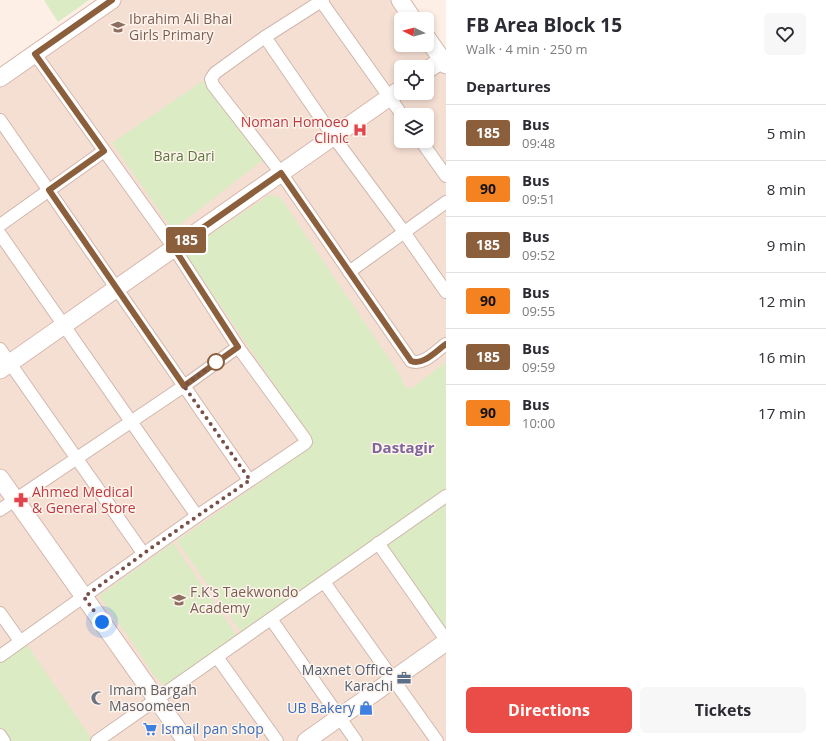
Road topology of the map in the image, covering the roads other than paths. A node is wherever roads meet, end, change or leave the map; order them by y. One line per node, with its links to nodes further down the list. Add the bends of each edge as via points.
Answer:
1 (112, 0): 7 (street)
2 (400, 0): 4 (street)
3 (322, 1): 5 (street); 11 (street)
4 (409, 12)
5 (265, 37): 14 (street); 17 (street, via 215,73 211,79)
6 (434, 47): 8 (street)
7 (35, 54): 10 (street); 16 (street)
8 (445, 61): 9 (street)
9 (434, 66)
10 (0, 78)
11 (394, 92)
12 (394, 94): 14 (street)
13 (0, 120): 19 (street)
14 (333, 136): 17 (street); 22 (street)
15 (426, 148): 18 (street)
16 (104, 151): 19 (street); 24 (street)
17 (281, 173): 24 (street); 25 (street)
18 (446, 176)
19 (49, 190): 21 (street); 26 (street)
20 (446, 202): 22 (street)
21 (0, 225)
22 (404, 232): 25 (street); 27 (street)
23 (0, 234): 28 (street)
24 (174, 248): 26 (street); 30 (street)
25 (349, 272): 29 (street, via 411,361 423,361)
26 (117, 288): 28 (street); 33 (street)
27 (446, 292)
28 (64, 326): 32 (street); 34 (street)
29 (446, 344)
30 (238, 347): 33 (street); 37 (street, via 306,442)
31 (0, 349): 32 (street)
32 (5, 367): 35 (street)
33 (184, 386): 34 (street); 37 (street)
34 (131, 422): 35 (street); 41 (street)
35 (77, 459): 39 (street); 43 (street)
36 (0, 478): 39 (street)
37 (250, 480): 41 (street)
38 (446, 496): 42 (street)
39 (15, 500): 40 (street); 45 (street)
40 (0, 510)
41 (197, 516): 43 (street)
42 (378, 543): 44 (street); 48 (street)
43 (144, 553): 45 (street)
44 (324, 582): 47 (street); 52 (street)
45 (84, 597): 49 (street); 53 (street)
46 (0, 613): 49 (street)
47 (270, 619): 51 (street); 54 (street)
48 (446, 641): 52 (street)
49 (20, 642): 50 (street)
50 (0, 656)
51 (216, 657): 53 (street); 59 (street)
52 (393, 679): 54 (street); 62 (street)
53 (156, 699): 57 (street); 58 (street)
54 (339, 717): 60 (street); 61 (street)
55 (0, 735): 56 (street)
56 (4, 741)
57 (97, 741)
58 (186, 741)
59 (276, 741)
60 (306, 741)
61 (356, 741)
62 (437, 741)

